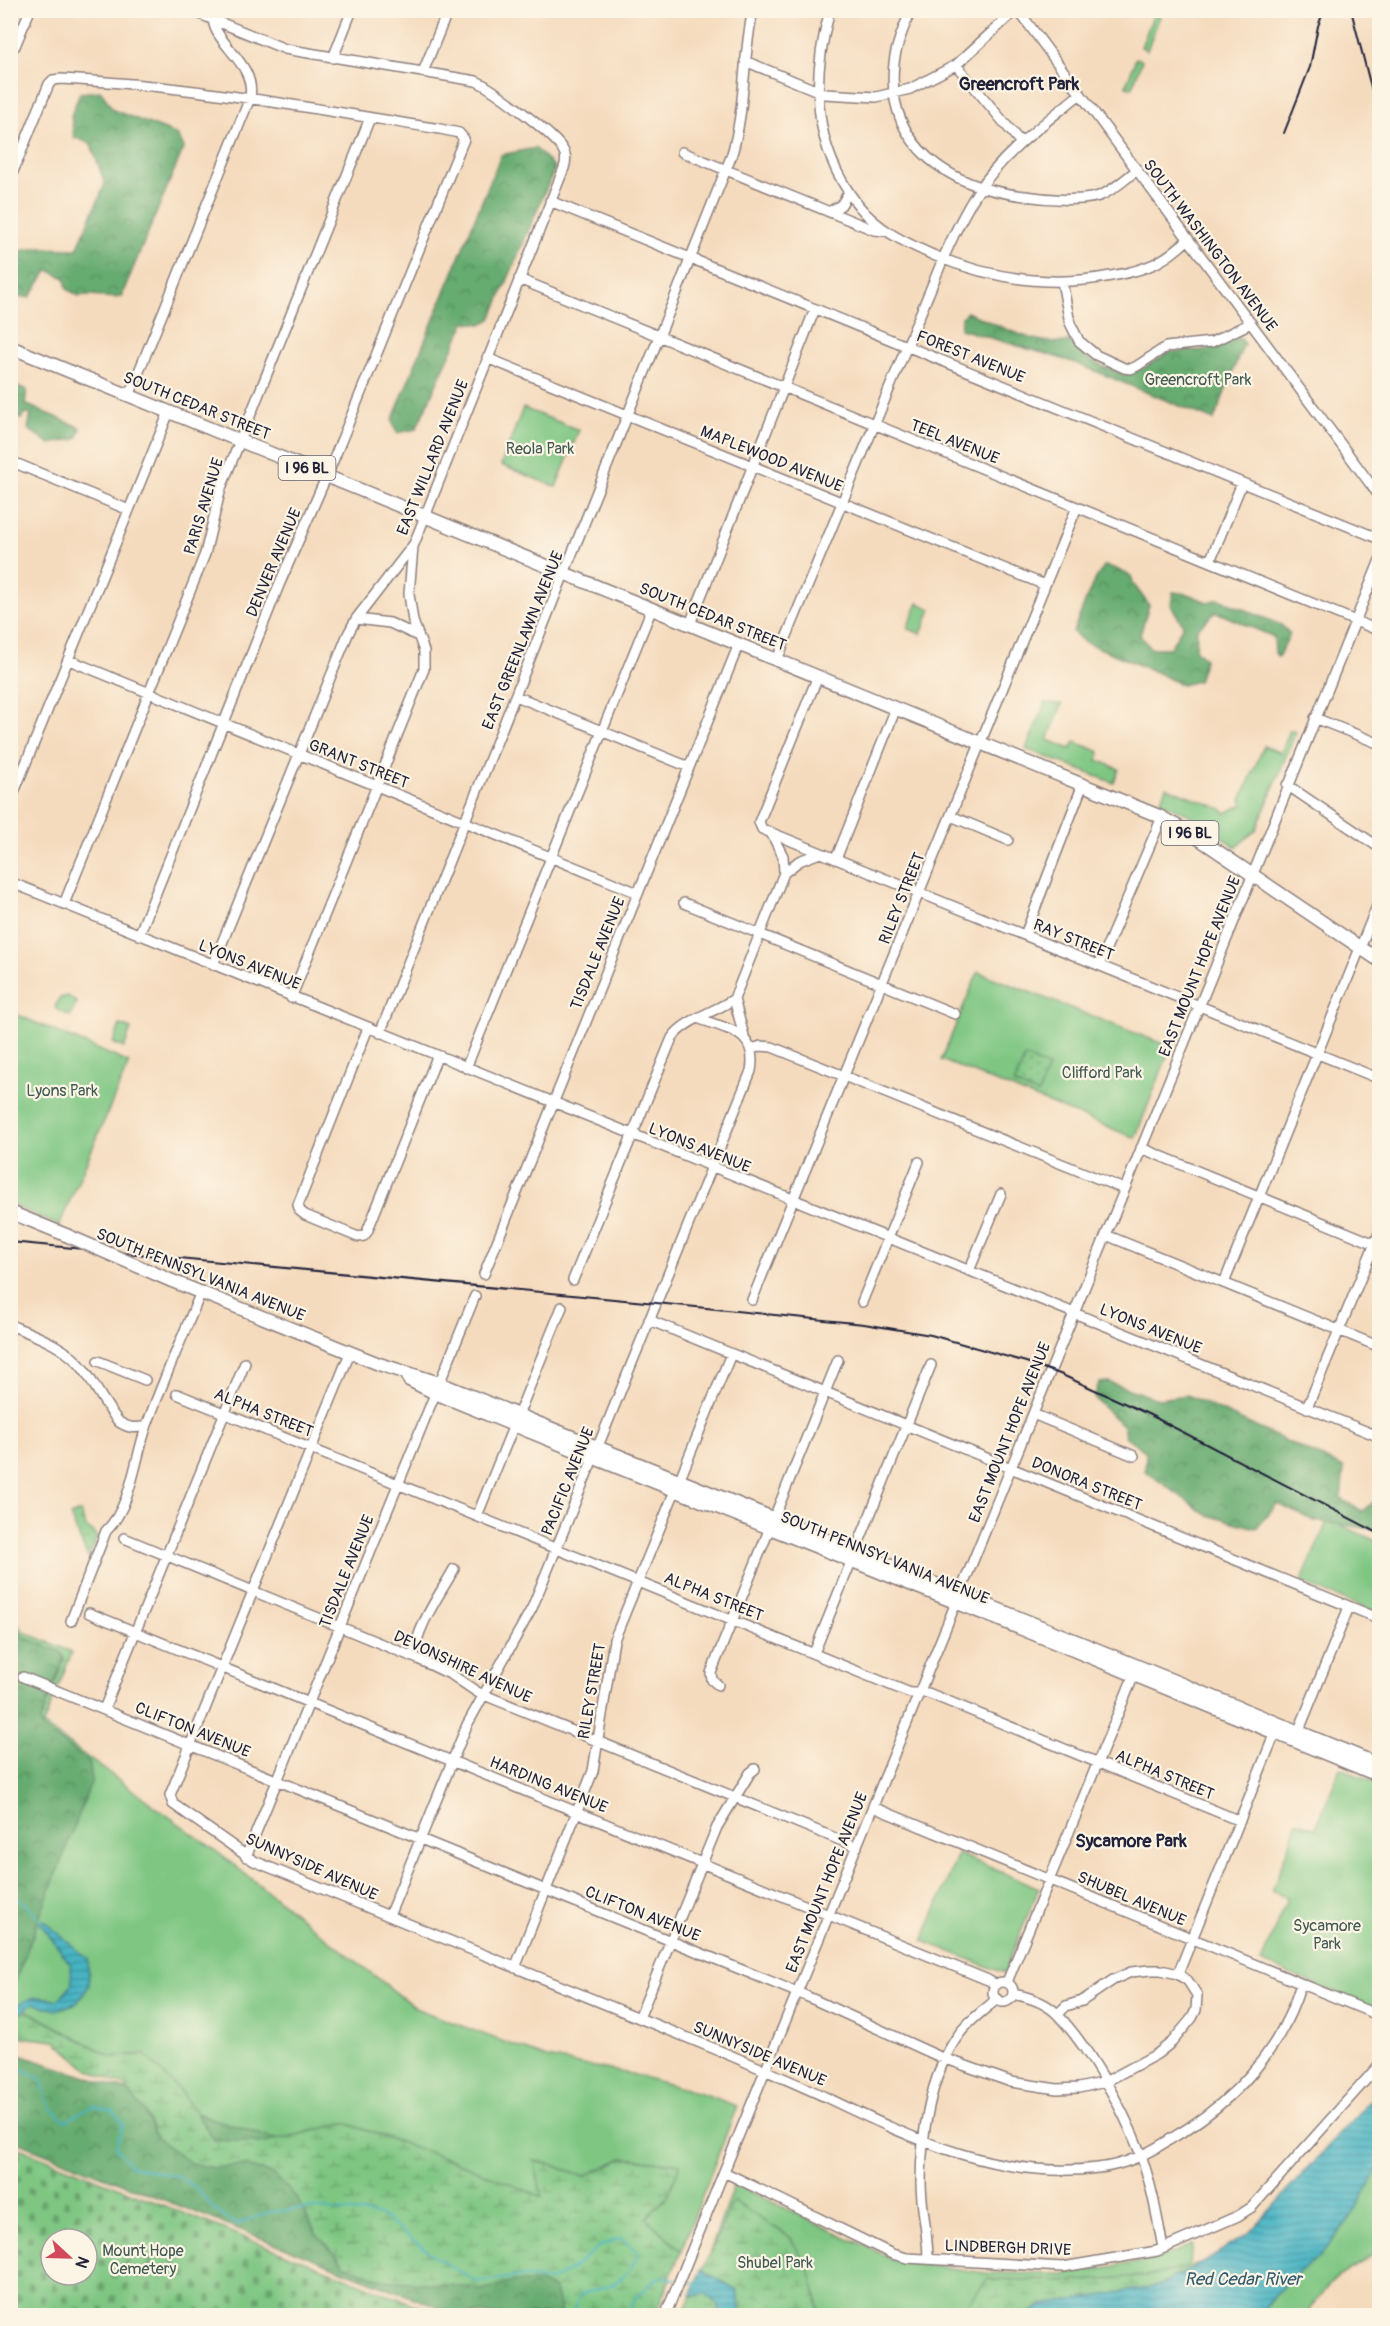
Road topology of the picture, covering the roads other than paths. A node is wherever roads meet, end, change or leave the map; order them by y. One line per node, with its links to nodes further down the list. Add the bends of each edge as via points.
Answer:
1 (30, 10): 10 (street)
2 (190, 10): 9 (street)
3 (352, 10): 11 (street)
4 (448, 10): 14 (street)
5 (753, 10): 12 (street, EAST GREENLAWN AVENUE)
6 (830, 10): 15 (street, via 820,53)
7 (911, 10): 16 (street, via 894,61)
8 (1017, 10): 13 (street); 17 (street, SOUTH WASHINGTON AVENUE)
9 (213, 15): 11 (street, via 285,50); 18 (street, via 216,31 251,80)
10 (13, 45)
11 (333, 58): 14 (street)
12 (745, 61): 15 (street); 22 (street, EAST GREENLAWN AVENUE, via 739,129)
13 (956, 66): 16 (street, via 923,84); 20 (street)
14 (423, 72): 27 (street, EAST WILLARD AVENUE, via 487,86 564,150 566,162)
15 (817, 91): 16 (street, via 857,97); 26 (street, via 825,141)
16 (894, 93): 25 (street, via 903,124 918,149 943,170)
17 (1080, 94): 20 (street); 23 (street, SOUTH WASHINGTON AVENUE)
18 (250, 98): 19 (street); 24 (street, via 131,82 53,80); 42 (street)
19 (370, 118): 46 (street, PARIS AVENUE); 49 (street, DENVER AVENUE, via 440,129 463,135 463,142)
20 (1021, 143): 25 (street)
21 (682, 152): 22 (street)
22 (726, 170): 28 (street); 31 (street, EAST GREENLAWN AVENUE)
23 (1137, 170): 25 (street, via 1111,190 1085,198 1036,198); 30 (street, SOUTH WASHINGTON AVENUE)
24 (10, 179)
25 (981, 187): 32 (street)
26 (849, 192): 28 (street, via 841,205); 29 (street)
27 (550, 201): 31 (street, FOREST AVENUE); 33 (street, EAST WILLARD AVENUE)
28 (829, 212): 29 (street)
29 (884, 231): 32 (street)
30 (1188, 240): 34 (street, via 1144,268); 36 (street, SOUTH WASHINGTON AVENUE)
31 (691, 258): 35 (street, FOREST AVENUE); 37 (street, EAST GREENLAWN AVENUE)
32 (943, 259): 34 (street, via 1009,278); 38 (street)
33 (519, 279): 37 (street, TEEL AVENUE); 40 (street, EAST WILLARD AVENUE)
34 (1062, 282): 36 (street, via 1070,323 1079,341 1096,355 1124,368 1131,369 1166,347 1212,342)
35 (815, 309): 38 (street, FOREST AVENUE); 41 (street)
36 (1251, 323): 51 (street, SOUTH WASHINGTON AVENUE)
37 (660, 337): 41 (street, TEEL AVENUE); 44 (street, EAST GREENLAWN AVENUE)
38 (907, 346): 45 (street); 50 (street, FOREST AVENUE)
39 (10, 347): 42 (main road, SOUTH CEDAR STREET / I 96 BL)
40 (487, 358): 44 (street, MAPLEWOOD AVENUE); 55 (street, EAST WILLARD AVENUE)
41 (784, 387): 45 (street, TEEL AVENUE); 48 (street)
42 (129, 396): 43 (main road, SOUTH CEDAR STREET / I 96 BL)
43 (169, 412): 46 (main road, SOUTH CEDAR STREET / I 96 BL); 54 (street)
44 (628, 415): 48 (street, MAPLEWOOD AVENUE); 60 (street, EAST GREENLAWN AVENUE)
45 (875, 424): 52 (street); 53 (street, TEEL AVENUE)
46 (240, 441): 49 (main road, SOUTH CEDAR STREET / I 96 BL); 72 (street, PARIS AVENUE, via 216,504 205,554)
47 (10, 462): 54 (street)
48 (752, 466): 52 (street, MAPLEWOOD AVENUE); 65 (street)
49 (327, 476): 55 (main road, SOUTH CEDAR STREET / I 96 BL); 76 (street, DENVER AVENUE)
50 (1242, 483): 56 (street, FOREST AVENUE); 59 (street)
51 (1380, 497)
52 (843, 503): 61 (street, MAPLEWOOD AVENUE); 70 (street)
53 (1077, 507): 59 (street, TEEL AVENUE); 61 (street, RILEY STREET)
54 (129, 510): 69 (street)
55 (425, 516): 57 (street, EAST WILLARD AVENUE); 60 (main road, SOUTH CEDAR STREET / I 96 BL)
56 (1380, 539)
57 (414, 544): 63 (street, EAST WILLARD AVENUE); 67 (street, via 409,594)
58 (1380, 560): 64 (street, EAST MOUNT HOPE AVENUE)
59 (1210, 561): 64 (street, TEEL AVENUE)
60 (565, 573): 62 (main road, SOUTH CEDAR STREET / I 96 BL); 73 (street, EAST GREENLAWN AVENUE)
61 (1045, 585): 78 (street, RILEY STREET)
62 (652, 608): 65 (main road, SOUTH CEDAR STREET / I 96 BL); 77 (street)
63 (356, 619): 67 (street, via 390,623); 80 (street, EAST WILLARD AVENUE)
64 (1354, 620): 66 (street, TEEL AVENUE); 75 (street, EAST MOUNT HOPE AVENUE)
65 (690, 624): 68 (main road, SOUTH CEDAR STREET / I 96 BL)
66 (1380, 630)
67 (418, 636): 84 (street, via 424,651 423,669)
68 (740, 644): 70 (main road, SOUTH CEDAR STREET / I 96 BL); 81 (street, TISDALE AVENUE)
69 (69, 660): 72 (street, GRANT STREET); 85 (street)
70 (777, 660): 71 (main road, SOUTH CEDAR STREET / I 96 BL)
71 (818, 676): 74 (main road, SOUTH CEDAR STREET / I 96 BL); 89 (street, RAY STREET, via 759,825)
72 (148, 694): 76 (street, GRANT STREET); 102 (street, PARIS AVENUE)
73 (516, 696): 77 (street); 88 (street, EAST GREENLAWN AVENUE)
74 (896, 708): 78 (main road, SOUTH CEDAR STREET / I 96 BL); 94 (street)
75 (1315, 718): 79 (street); 83 (street, EAST MOUNT HOPE AVENUE)
76 (223, 724): 80 (street, GRANT STREET); 104 (street, DENVER AVENUE)
77 (602, 732): 81 (street); 93 (street)
78 (981, 742): 82 (main road, SOUTH CEDAR STREET / I 96 BL); 86 (street, RILEY STREET)
79 (1380, 744)
80 (298, 754): 84 (street, GRANT STREET); 108 (street, EAST WILLARD AVENUE)
81 (689, 767): 98 (street, TISDALE AVENUE)
82 (1083, 784): 87 (main road, SOUTH CEDAR STREET / I 96 BL); 105 (street)
83 (1287, 785): 91 (street); 96 (street, EAST MOUNT HOPE AVENUE)
84 (376, 787): 88 (street, GRANT STREET); 111 (street)
85 (10, 802)
86 (951, 816): 90 (street); 99 (street, RILEY STREET)
87 (1162, 818): 96 (main road, SOUTH CEDAR STREET / I 96 BL); 109 (street)
88 (465, 822): 93 (street, GRANT STREET); 117 (street, EAST GREENLAWN AVENUE)
89 (771, 833): 92 (street, RAY STREET); 95 (street, via 783,856)
90 (1008, 840)
91 (1380, 848)
92 (820, 853): 94 (street, RAY STREET); 95 (street, via 799,861)
93 (551, 858): 98 (street, GRANT STREET); 122 (street)
94 (836, 859): 99 (street, RAY STREET)
95 (784, 873): 103 (street)
96 (1252, 874): 106 (main road, SOUTH CEDAR STREET / I 96 BL); 113 (street, EAST MOUNT HOPE AVENUE)
97 (10, 882): 102 (street, LYONS AVENUE)
98 (638, 893): 125 (street, TISDALE AVENUE)
99 (919, 893): 105 (street, RAY STREET); 110 (street, RILEY STREET)
100 (1380, 899): 106 (street)
101 (684, 903): 103 (street)
102 (64, 904): 104 (street, LYONS AVENUE)
103 (760, 934): 110 (street); 112 (street)
104 (138, 935): 108 (street, LYONS AVENUE)
105 (1025, 935): 109 (street, RAY STREET)
106 (1360, 947): 107 (main road, SOUTH CEDAR STREET / I 96 BL); 120 (street)
107 (1380, 961)
108 (213, 965): 111 (street, LYONS AVENUE)
109 (1099, 965): 113 (street, RAY STREET)
110 (882, 984): 114 (street); 123 (street, RILEY STREET)
111 (291, 998): 116 (street, LYONS AVENUE)
112 (734, 999): 115 (street); 118 (street)
113 (1199, 1005): 120 (street, RAY STREET); 127 (street, EAST MOUNT HOPE AVENUE)
114 (955, 1014)
115 (700, 1018): 118 (street); 126 (street, via 683,1026 672,1038)
116 (368, 1028): 117 (street, LYONS AVENUE); 121 (street, via 298,1205 305,1215 364,1236)
117 (380, 1033): 121 (street, LYONS AVENUE)
118 (744, 1036): 119 (street)
119 (752, 1049): 123 (street, via 772,1047); 129 (street, PACIFIC AVENUE, via 751,1071)
120 (1318, 1053): 124 (street, RAY STREET); 132 (street)
121 (437, 1057): 122 (street, LYONS AVENUE)
122 (466, 1068): 125 (street, LYONS AVENUE)
123 (844, 1076): 130 (street); 133 (street, RILEY STREET)
124 (1380, 1079)
125 (553, 1104): 126 (street, LYONS AVENUE); 140 (street, TISDALE AVENUE)
126 (632, 1136): 129 (street, LYONS AVENUE); 141 (street)
127 (1141, 1148): 130 (street, EAST MOUNT HOPE AVENUE); 132 (street)
128 (919, 1162): 137 (street)
129 (711, 1167): 133 (street, LYONS AVENUE); 149 (street, PACIFIC AVENUE)
130 (1124, 1189): 136 (street, EAST MOUNT HOPE AVENUE)
131 (1001, 1194): 139 (street)
132 (1259, 1196): 138 (street); 142 (street)
133 (793, 1200): 137 (street, LYONS AVENUE); 145 (street, RILEY STREET)
134 (10, 1212): 143 (main road, SOUTH PENNSYLVANIA AVENUE, bridge)
135 (1380, 1231): 138 (street)
136 (1106, 1235): 142 (street); 148 (street, EAST MOUNT HOPE AVENUE)
137 (888, 1238): 139 (street, LYONS AVENUE); 146 (street)
138 (1377, 1245): 151 (street)
139 (969, 1271): 148 (street, LYONS AVENUE)
140 (484, 1274)
141 (573, 1280)
142 (1224, 1283): 151 (street)
143 (201, 1292): 153 (main road, SOUTH PENNSYLVANIA AVENUE); 168 (street)
144 (475, 1296): 160 (street, TISDALE AVENUE)
145 (752, 1300)
146 (862, 1302)
147 (562, 1307): 166 (street)
148 (1074, 1312): 163 (street, LYONS AVENUE); 165 (street, EAST MOUNT HOPE AVENUE)
149 (649, 1320): 154 (street, DONORA STREET); 171 (street, PACIFIC AVENUE)
150 (10, 1325): 168 (street, via 60,1348 74,1359 119,1422 137,1429)
151 (1339, 1330): 152 (street); 163 (street)
152 (1380, 1347)
153 (350, 1353): 160 (main road, SOUTH PENNSYLVANIA AVENUE); 170 (street)
154 (731, 1354): 161 (street, DONORA STREET); 175 (street, RILEY STREET)
155 (838, 1360): 161 (street)
156 (98, 1361): 159 (street)
157 (245, 1363): 164 (street)
158 (931, 1365): 167 (street)
159 (145, 1380)
160 (437, 1388): 166 (main road, SOUTH PENNSYLVANIA AVENUE); 174 (street, TISDALE AVENUE)
161 (825, 1392): 167 (street, DONORA STREET); 177 (street)
162 (177, 1394): 164 (street, ALPHA STREET)
163 (1307, 1408): 169 (street, LYONS AVENUE)
164 (225, 1412): 170 (street, ALPHA STREET); 180 (street)
165 (1033, 1414): 172 (street); 173 (street, EAST MOUNT HOPE AVENUE)
166 (516, 1420): 171 (main road, SOUTH PENNSYLVANIA AVENUE); 176 (street)
167 (906, 1425): 173 (street, DONORA STREET); 181 (street)
168 (146, 1426): 190 (street, via 124,1501 115,1522 106,1531)
169 (1380, 1437)
170 (312, 1448): 174 (street, ALPHA STREET); 184 (street)
171 (595, 1452): 175 (main road, SOUTH PENNSYLVANIA AVENUE); 179 (street, PACIFIC AVENUE)
172 (1134, 1456)
173 (1011, 1468): 185 (street, EAST MOUNT HOPE AVENUE); 186 (street, DONORA STREET)
174 (398, 1483): 176 (street, ALPHA STREET); 191 (street, TISDALE AVENUE)
175 (677, 1486): 177 (main road, SOUTH PENNSYLVANIA AVENUE); 183 (street, RILEY STREET)
176 (477, 1516): 179 (street, ALPHA STREET)
177 (771, 1524): 181 (main road, SOUTH PENNSYLVANIA AVENUE); 189 (street)
178 (124, 1538): 180 (street, DEVONSHIRE AVENUE)
179 (556, 1548): 183 (street, ALPHA STREET); 200 (street, PACIFIC AVENUE, via 526,1620)
180 (166, 1556): 184 (street, DEVONSHIRE AVENUE); 192 (street)
181 (852, 1557): 185 (main road, SOUTH PENNSYLVANIA AVENUE); 193 (street)
182 (454, 1569): 194 (street, via 426,1619)
183 (638, 1582): 189 (street, ALPHA STREET); 205 (street, RILEY STREET, via 611,1651)
184 (253, 1591): 191 (street, DEVONSHIRE AVENUE); 195 (street)
185 (958, 1598): 196 (main road, SOUTH PENNSYLVANIA AVENUE); 199 (street, EAST MOUNT HOPE AVENUE)
186 (1349, 1607): 188 (street, DONORA STREET); 204 (street)
187 (89, 1613): 192 (street, HARDING AVENUE)
188 (1380, 1619)
189 (733, 1620): 193 (street, ALPHA STREET); 198 (street, via 711,1672)
190 (71, 1621)
191 (340, 1627): 194 (street, DEVONSHIRE AVENUE); 201 (street, TISDALE AVENUE)
192 (135, 1631): 195 (street, HARDING AVENUE); 202 (street)
193 (814, 1653): 199 (street, ALPHA STREET, via 910,1693)
194 (414, 1657): 200 (street, DEVONSHIRE AVENUE)
195 (222, 1667): 201 (street, HARDING AVENUE); 206 (street)
196 (1136, 1670): 203 (main road, SOUTH PENNSYLVANIA AVENUE); 208 (street)
197 (23, 1677): 202 (street, CLIFTON AVENUE)
198 (718, 1685)
199 (919, 1693): 208 (street, ALPHA STREET, via 928,1693); 214 (street, EAST MOUNT HOPE AVENUE)
200 (483, 1694): 205 (street, DEVONSHIRE AVENUE); 207 (street, PACIFIC AVENUE)
201 (309, 1702): 207 (street, HARDING AVENUE); 212 (street, TISDALE AVENUE)
202 (104, 1709): 206 (street, CLIFTON AVENUE)
203 (1277, 1728): 204 (main road, SOUTH PENNSYLVANIA AVENUE); 216 (street)
204 (1296, 1736): 209 (main road, SOUTH PENNSYLVANIA AVENUE); 211 (main road, SOUTH PENNSYLVANIA AVENUE)
205 (597, 1741): 213 (street, DEVONSHIRE AVENUE); 215 (street, RILEY STREET, via 594,1771)
206 (191, 1744): 212 (street, CLIFTON AVENUE); 219 (street, SUNNYSIDE AVENUE, via 170,1795 173,1804)
207 (452, 1761): 215 (street, HARDING AVENUE); 217 (street, PACIFIC AVENUE)
208 (1098, 1762): 216 (street, ALPHA STREET); 221 (street)
209 (1380, 1765)
210 (755, 1769): 213 (street)
211 (1380, 1776)
212 (277, 1780): 217 (street, CLIFTON AVENUE); 219 (street, TISDALE AVENUE)
213 (735, 1797): 218 (street, DEVONSHIRE AVENUE); 220 (street)
214 (873, 1807): 218 (street, EAST MOUNT HOPE AVENUE); 221 (street, SHUBEL AVENUE)
215 (577, 1812): 220 (street, HARDING AVENUE); 222 (street, RILEY STREET)
216 (1240, 1821): 225 (street)
217 (421, 1838): 222 (street, CLIFTON AVENUE); 224 (street, PACIFIC AVENUE)
218 (857, 1847): 223 (street, EAST MOUNT HOPE AVENUE)
219 (246, 1857): 224 (street, SUNNYSIDE AVENUE)
220 (702, 1862): 223 (street, HARDING AVENUE); 226 (street)
221 (1050, 1880): 225 (street, SHUBEL AVENUE); 229 (street)
222 (546, 1890): 226 (street, CLIFTON AVENUE); 227 (street, RILEY STREET)
223 (829, 1914): 231 (street, HARDING AVENUE); 232 (street, EAST MOUNT HOPE AVENUE)
224 (389, 1916): 227 (street, SUNNYSIDE AVENUE)
225 (1190, 1939): 228 (street); 230 (street, SHUBEL AVENUE)
226 (670, 1940): 232 (street, CLIFTON AVENUE); 237 (street)
227 (515, 1968): 237 (street, SUNNYSIDE AVENUE)
228 (1178, 1974): 235 (street, via 1161,1970 1131,1972); 241 (street, CLIFTON AVENUE, via 1197,1995 1192,2018 1157,2054)
229 (1007, 1982): 231 (street); 233 (street)
230 (1301, 1984): 236 (street, SHUBEL AVENUE); 243 (street, SUNNYSIDE AVENUE, via 1273,2044 1243,2085 1201,2121)
231 (996, 1985): 234 (street, via 993,1991)
232 (797, 1992): 238 (street, CLIFTON AVENUE); 240 (street, EAST MOUNT HOPE AVENUE)
233 (1013, 1994): 234 (street, via 1006,2001); 235 (street, via 1033,1999)
234 (997, 1999): 238 (street, via 974,2017 957,2037)
235 (1058, 2014): 241 (street)
236 (1380, 2016)
237 (639, 2018): 240 (street, SUNNYSIDE AVENUE)
238 (946, 2059): 241 (street, CLIFTON AVENUE, via 1032,2086 1079,2088); 242 (street, via 929,2107)
239 (1380, 2064): 245 (street, LINDBERGH DRIVE, via 1252,2207)
240 (766, 2070): 242 (street, SUNNYSIDE AVENUE); 244 (street, EAST MOUNT HOPE AVENUE)
241 (1105, 2082): 243 (street)
242 (923, 2142): 243 (street, SUNNYSIDE AVENUE, via 1024,2169 1098,2168); 246 (street, via 921,2183)
243 (1141, 2157): 245 (street)
244 (724, 2172): 246 (street, LINDBERGH DRIVE, via 892,2254); 247 (street, EAST MOUNT HOPE AVENUE)
245 (1163, 2248): 246 (street, LINDBERGH DRIVE, via 1139,2256 1063,2267)
246 (928, 2259)
247 (665, 2316)

